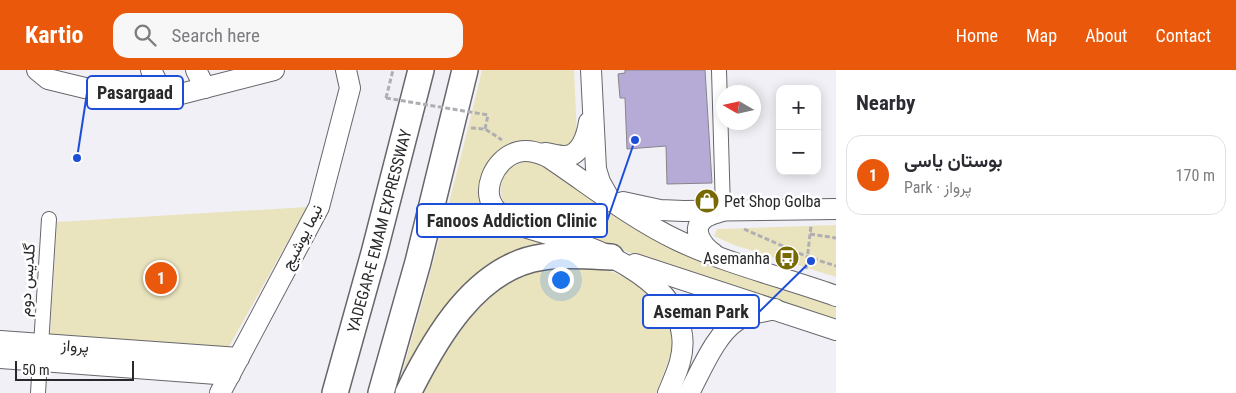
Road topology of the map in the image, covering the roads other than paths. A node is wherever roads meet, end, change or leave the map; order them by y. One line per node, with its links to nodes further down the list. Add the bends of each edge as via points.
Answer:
1 (37, 70): 11 (street, via 48,79 85,88)
2 (151, 70): 11 (street)
3 (196, 70): 10 (street)
4 (346, 70): 26 (street, نیما یوشیج, via 350,88 319,207)
5 (421, 70): 29 (highway, YADEGAR-E EMAM EXPRESSWAY)
6 (465, 70): 30 (highway, via 418,262)
7 (592, 70): 12 (street)
8 (719, 70): 16 (street)
9 (267, 71): 10 (street)
10 (205, 88): 11 (street)
11 (165, 98)
12 (593, 98): 13 (street, via 584,140 577,152 570,156); 14 (street, via 596,169)
13 (535, 152): 14 (street, via 548,157); 19 (street, via 520,152 506,157 495,168 490,182 490,197 496,211 528,228)
14 (609, 198): 16 (street, via 660,210); 18 (street, via 660,231)
15 (836, 209): 16 (street)
16 (723, 210): 18 (street, via 706,217 697,230 705,246)
17 (49, 220): 24 (street, گلدیس دوم)
18 (718, 256): 20 (street)
19 (612, 257): 21 (street); 31 (highway, via 542,257 504,270 470,296 454,316); 32 (street, via 662,292 673,306 683,344 679,368)
20 (836, 296)
21 (775, 309): 22 (street); 33 (street, via 740,318 731,325 714,347)
22 (836, 330)
23 (0, 340): 24 (street, پرواز)
24 (40, 352): 25 (street, پرواز); 26 (street, پرواز); 27 (street, گلدیس دوم)
25 (0, 358)
26 (234, 367): 28 (street, نیما یوشیج)
27 (38, 393)
28 (220, 393)
29 (335, 393)
30 (381, 393)
31 (408, 393)
32 (668, 393)
33 (689, 393)

